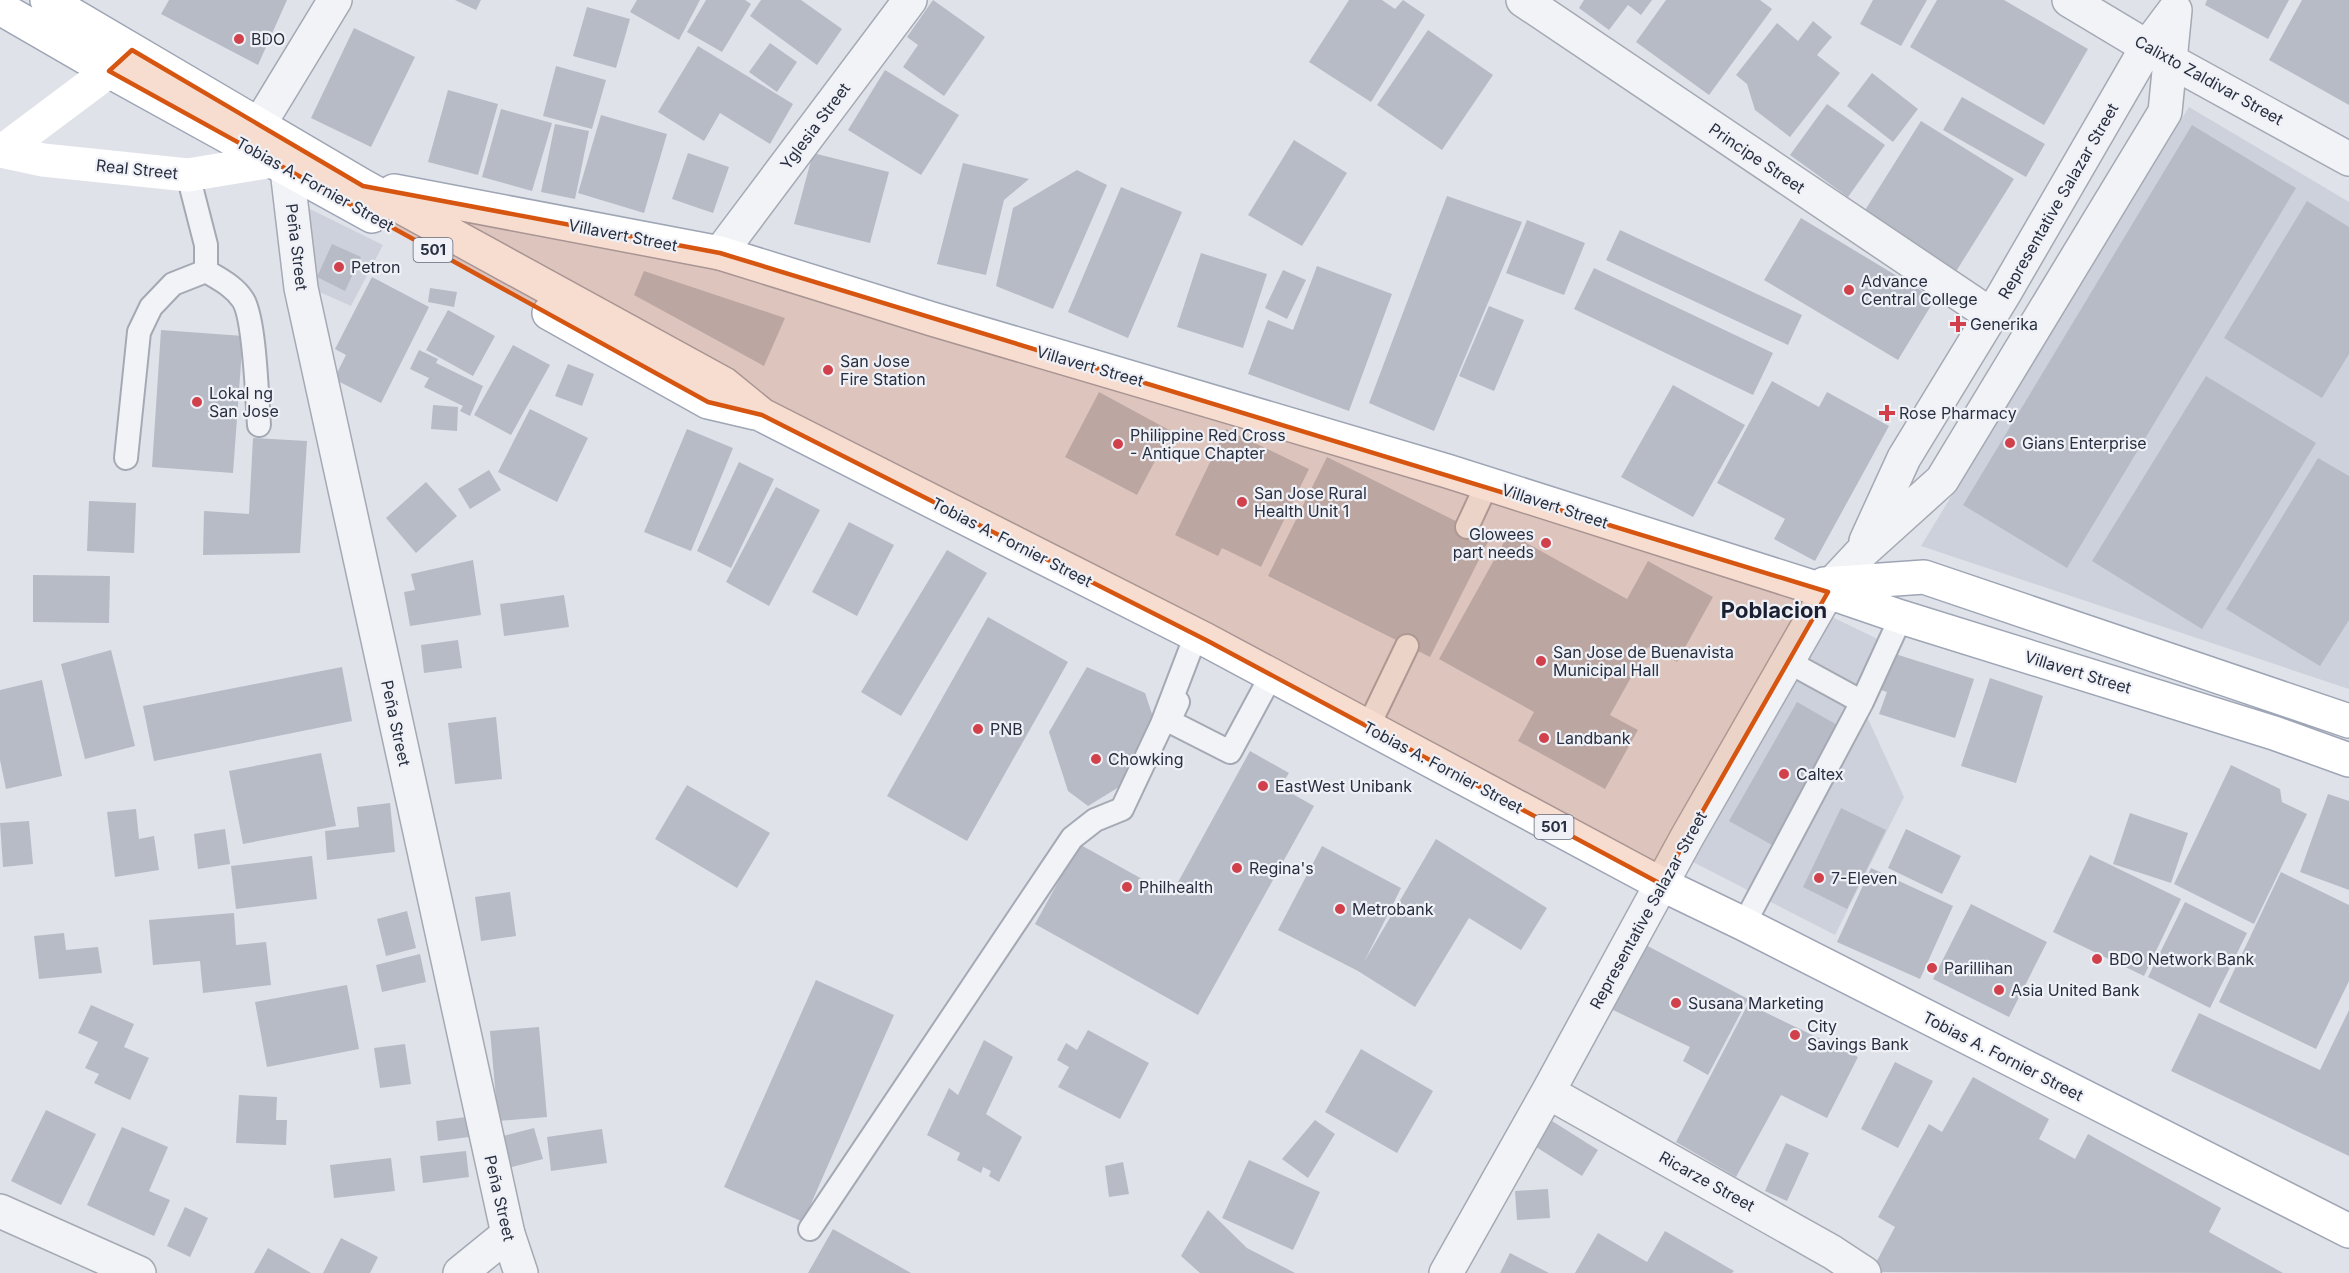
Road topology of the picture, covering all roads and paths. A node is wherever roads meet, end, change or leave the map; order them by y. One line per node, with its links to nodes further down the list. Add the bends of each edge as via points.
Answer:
1 (47, 0): 9 (main road, Tobias A. Fornier Street / 501)
2 (335, 0): 10 (street)
3 (910, 0): 16 (street, Yglesia Street)
4 (1523, 0): 18 (street, Principe Street)
5 (2069, 0): 8 (street, Calixto Zaldivar Street)
6 (2178, 5): 8 (street, Representative Salazar Street)
7 (0, 9): 9 (main road, Tobias A. Fornier Street / 501)
8 (2158, 53): 12 (street, Calixto Zaldivar Street); 18 (street, Representative Salazar Street); 24 (street, Representative Salazar Street, via 2164,112 1942,480)
9 (120, 60): 10 (main road, Tobias A. Fornier Street / 501); 11 (main road); 13 (main road, Tobias A. Fornier Street / 501)
10 (259, 125): 15 (main road, Tobias A. Fornier Street / 501)
11 (1, 151): 14 (main road, Real Street, via 43,160)
12 (2349, 159)
13 (280, 165): 14 (main road, Real Street); 19 (main road, Tobias A. Fornier Street / 501, via 708,402); 41 (street, Peña Street, via 301,288)
14 (188, 175): 17 (lane, via 206,245)
15 (363, 186): 16 (main road, Villavert Street); 19 (main road, Tobias A. Fornier Street / 501, via 724,384)
16 (720, 253): 22 (main road, Villavert Street)
17 (206, 271): 20 (lane, via 228,284 243,300 250,322); 21 (lane, via 172,284 151,307 138,332)
18 (1991, 315): 24 (street, Representative Salazar Street, via 1904,458)
19 (762, 415): 27 (main road, Tobias A. Fornier Street / 501)
20 (259, 425)
21 (126, 458)
22 (1487, 484): 23 (lane); 25 (main road, Villavert Street)
23 (1467, 527)
24 (1860, 554): 25 (street, Representative Salazar Street)
25 (1822, 587): 26 (main road, Villavert Street); 29 (street, Representative Salazar Street); 32 (main road, Villavert Street, via 1924,577)
26 (1901, 617): 31 (lane); 34 (main road, Villavert Street)
27 (1201, 638): 30 (main road, Tobias A. Fornier Street / 501); 30 (lane, via 1169,721 1230,752); 39 (lane, via 1122,809 1095,820 1072,838)
28 (1407, 646): 33 (lane)
29 (1787, 661): 31 (lane); 35 (street, Representative Salazar Street)
30 (1271, 676): 33 (main road, Tobias A. Fornier Street / 501)
31 (1862, 702): 36 (lane)
32 (2349, 721)
33 (1368, 727): 35 (main road, Tobias A. Fornier Street / 501)
34 (2349, 760)
35 (1661, 884): 36 (main road, Tobias A. Fornier Street / 501); 37 (street, Representative Salazar Street)
36 (1744, 924): 40 (main road, Tobias A. Fornier Street / 501)
37 (1548, 1092): 45 (street, Representative Salazar Street); 46 (street, Ricarze Street)
38 (0, 1211): 42 (street)
39 (810, 1229)
40 (2349, 1231)
41 (508, 1234): 43 (street); 44 (street, Peña Street)
42 (140, 1273)
43 (460, 1273)
44 (521, 1273)
45 (1446, 1273)
46 (1864, 1273)

